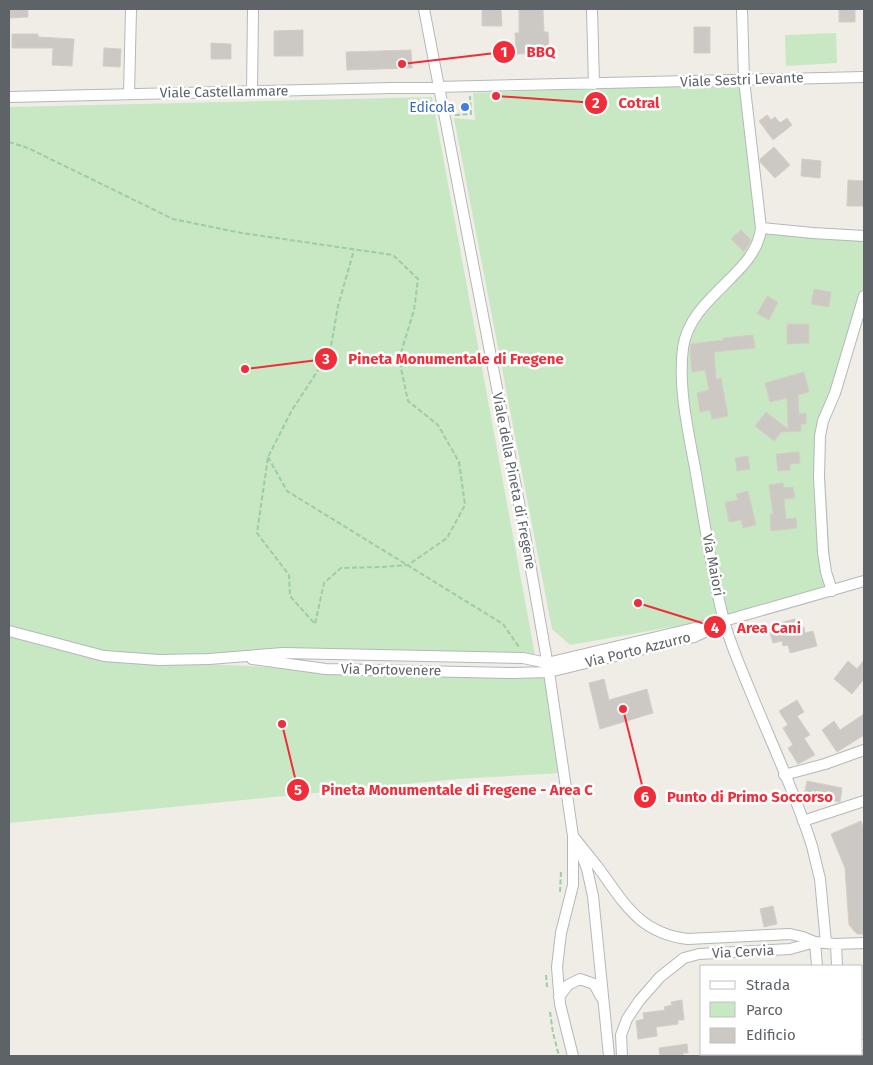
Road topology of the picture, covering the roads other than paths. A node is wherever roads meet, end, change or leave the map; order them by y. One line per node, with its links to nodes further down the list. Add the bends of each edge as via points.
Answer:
1 (131, 9): 11 (street)
2 (253, 9): 10 (street)
3 (424, 9): 9 (street, Viale della Pineta di Fregene)
4 (592, 9): 8 (street)
5 (742, 9): 7 (street)
6 (864, 77): 7 (street, Viale Sestri Levante)
7 (744, 80): 8 (street, Viale Sestri Levante); 13 (street)
8 (594, 84): 9 (street, Viale Sestri Levante)
9 (439, 86): 10 (street, Viale Castellammare); 21 (street, Viale della Pineta di Fregene)
10 (252, 92): 11 (street, Viale Castellammare)
11 (129, 94): 12 (street, Viale Castellammare)
12 (9, 97)
13 (761, 228): 14 (street); 18 (street, Via Maiori, via 758,244 752,253 694,317 682,352 687,425)
14 (864, 236)
15 (864, 296): 17 (street, via 820,436 823,552)
16 (864, 581): 17 (street, Via Porto Azzurro)
17 (832, 591): 18 (street, Via Porto Azzurro)
18 (724, 621): 21 (street, Via Porto Azzurro); 23 (street, Via Maiori)
19 (9, 631): 20 (street, Via Portovenere, via 110,657 159,660)
20 (234, 656): 21 (street, Via Portovenere, via 326,669 512,673); 21 (street, Via Portovenere, via 283,653 523,658)
21 (548, 667): 26 (street, Viale della Pineta di Fregene)
22 (864, 750): 23 (street)
23 (784, 775): 25 (street, Via Maiori)
24 (864, 801): 25 (street)
25 (803, 821): 29 (street, Via Maiori, via 820,878)
26 (573, 836): 27 (street, via 631,912 659,932 688,938 790,934); 32 (street, Viale della Pineta di Fregene, via 573,885 557,966); 33 (street, Viale della Pineta di Fregene, via 588,869 593,896)
27 (815, 942): 29 (street, Via Cervia); 30 (street); 36 (street, Via Cervia, via 790,949 699,954 684,958 660,977 639,1001 621,1035)
28 (864, 942): 29 (street, Via Cervia)
29 (831, 943): 31 (street, Via Maiori)
30 (817, 965)
31 (837, 965)
32 (559, 997): 33 (street, via 570,983 582,979 594,984); 34 (street, Viale della Pineta di Fregene)
33 (604, 1005): 35 (street, Viale della Pineta di Fregene)
34 (573, 1056)
35 (610, 1056)
36 (622, 1056)

